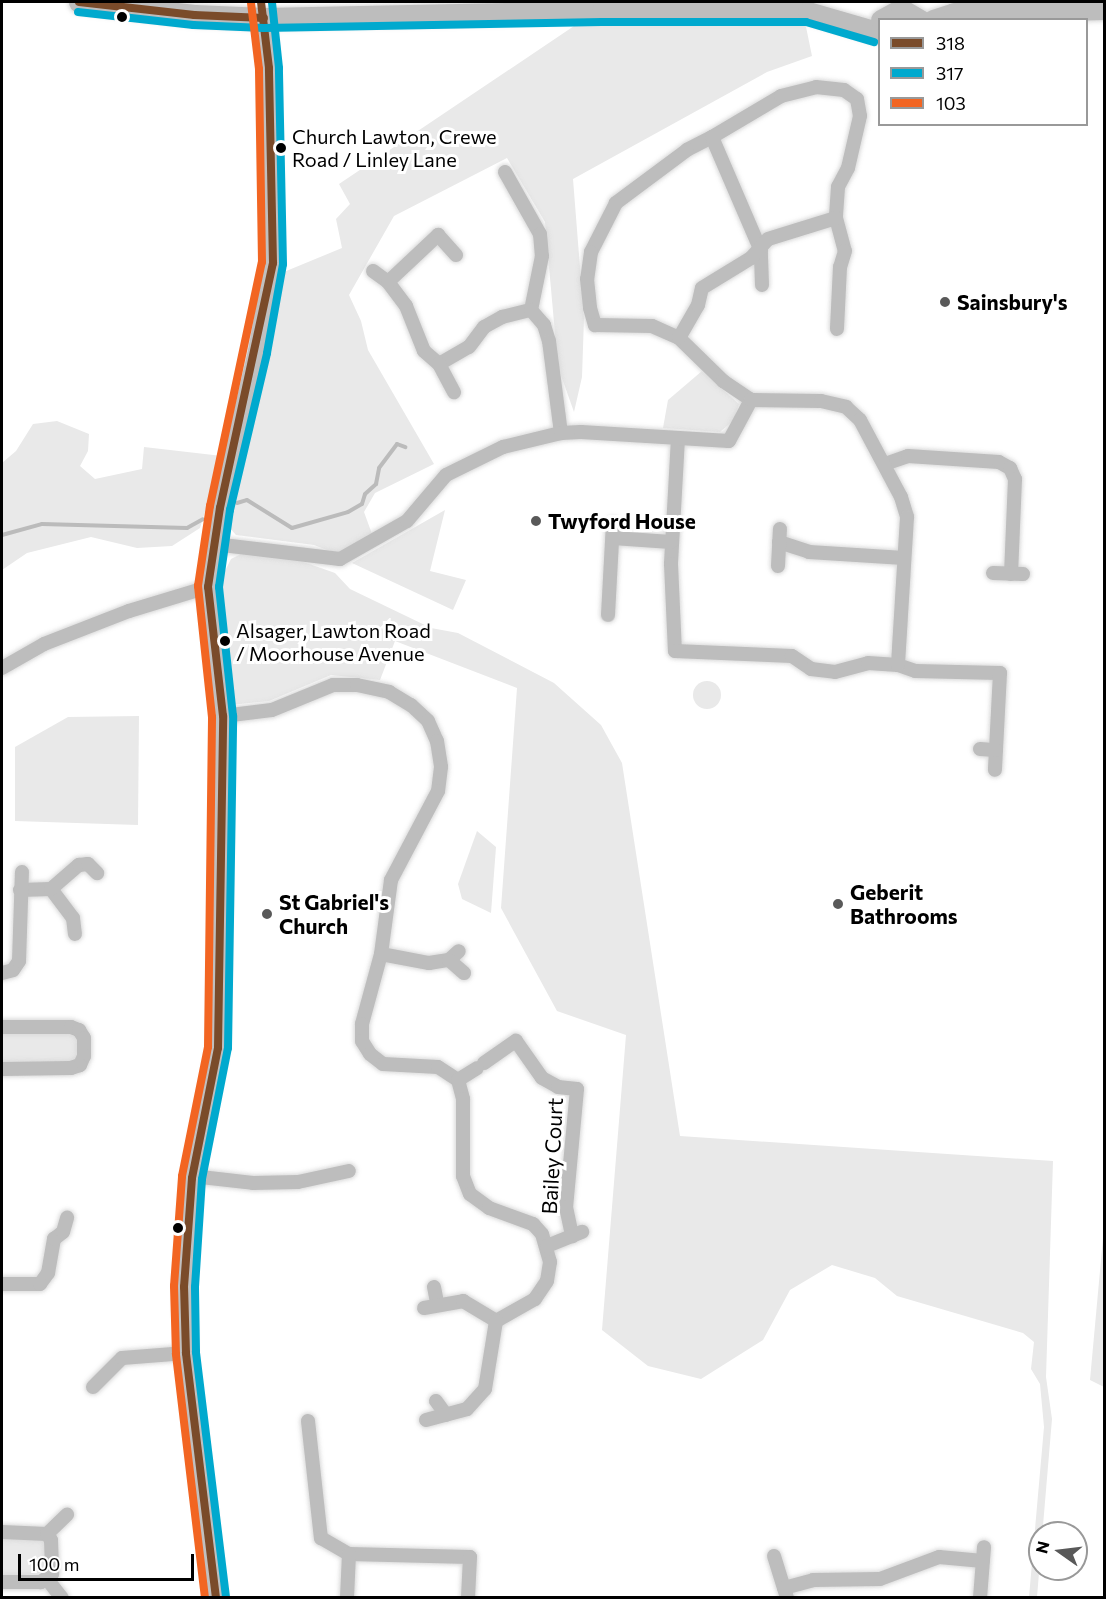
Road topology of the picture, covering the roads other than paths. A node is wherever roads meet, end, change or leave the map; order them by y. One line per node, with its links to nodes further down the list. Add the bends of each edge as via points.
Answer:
1 (79, 2): 2 (main road, via 194,15)
2 (263, 10): 7 (main road, via 808,12); 28 (main road, via 269,68 273,263)
3 (1085, 10): 6 (main road, via 954,13)
4 (891, 18): 5 (main road, via 901,9)
5 (917, 18)
6 (939, 18)
7 (878, 29)
8 (712, 137): 10 (street, via 781,96 816,87 844,90 857,99 859,128 848,168 838,187); 11 (street); 18 (street, via 616,203 602,224 587,279 595,332 652,326)
9 (505, 172): 16 (street, via 540,234 542,256)
10 (836, 218): 11 (street, via 768,238); 17 (street, via 845,251 840,267)
11 (761, 251): 15 (street); 18 (street, via 702,288 698,305)
12 (456, 255): 14 (street, via 438,235)
13 (373, 272): 14 (street)
14 (388, 282): 19 (street, via 405,306 424,351)
15 (762, 285)
16 (531, 310): 19 (street, via 502,317 484,327 469,347); 22 (street, via 544,325 549,341)
17 (837, 329)
18 (679, 338): 21 (street, via 723,381)
19 (439, 364): 20 (street)
20 (454, 392)
21 (751, 400): 23 (street, via 729,441); 24 (street, via 821,401 846,407 860,420)
22 (561, 432): 23 (street); 28 (street, via 502,447 446,475 407,521 340,559)
23 (678, 438): 27 (street)
24 (885, 464): 29 (street, via 907,517); 31 (street, via 908,456 999,462 1010,468 1015,479 1017,574)
25 (614, 524): 26 (street)
26 (613, 538): 27 (street); 33 (street)
27 (671, 542): 34 (street, via 671,656 792,656 811,669 835,672 868,663)
28 (214, 544): 32 (main road)
29 (904, 558): 30 (street, via 809,552 779,535); 34 (street)
30 (778, 566)
31 (993, 573)
32 (208, 587): 35 (street, via 129,611 44,644); 36 (main road)
33 (608, 615)
34 (898, 665): 38 (street, via 915,671 1000,673)
35 (2, 668)
36 (223, 716): 45 (street, via 272,710 333,685 357,685 389,692 428,721 440,752 440,784 397,864); 52 (main road, via 218,1048)
37 (980, 749): 38 (street)
38 (996, 750): 39 (street)
39 (995, 770)
40 (21, 872): 43 (street)
41 (97, 873): 42 (street, via 88,864 79,865)
42 (51, 889): 43 (street); 44 (street, via 73,918)
43 (20, 890): 47 (street, via 19,961 13,970)
44 (75, 934)
45 (381, 954): 46 (street, via 429,963 454,955); 50 (street, via 362,1024 362,1041 383,1064 438,1067)
46 (464, 972)
47 (2, 973)
48 (2, 1027): 49 (street, via 80,1030 84,1056 80,1065 71,1068)
49 (2, 1069)
50 (458, 1080): 54 (street, via 463,1100 463,1176 470,1194 489,1208 533,1224); 54 (street, Bailey Court, via 516,1041 542,1078 558,1087 577,1089 566,1207 577,1234)
51 (349, 1171): 52 (street, via 298,1182 253,1183)
52 (192, 1176): 60 (main road, via 184,1287)
53 (67, 1218): 55 (street, via 63,1232 54,1239 48,1273 40,1284)
54 (547, 1246): 59 (street, via 547,1281 535,1299)
55 (2, 1284)
56 (434, 1287): 57 (street)
57 (438, 1304): 58 (street); 59 (street, via 463,1301)
58 (424, 1308)
59 (496, 1321): 63 (street, via 485,1389 470,1414)
60 (186, 1353): 61 (street, via 122,1358); 78 (main road)
61 (93, 1387)
62 (436, 1401): 63 (street)
63 (446, 1415): 64 (street)
64 (426, 1420)
65 (308, 1421): 70 (street, via 321,1538)
66 (67, 1515): 68 (street)
67 (2, 1532): 68 (street)
68 (47, 1534): 73 (street, via 52,1574)
69 (984, 1546): 72 (street)
70 (348, 1554): 79 (street); 80 (street, via 470,1557)
71 (774, 1556): 75 (street)
72 (983, 1561): 75 (street, via 939,1557 880,1579 813,1580); 76 (street)
73 (47, 1579): 74 (street); 77 (street)
74 (2, 1582)
75 (785, 1592)
76 (980, 1595)
77 (62, 1598)
78 (216, 1598)
79 (346, 1598)
80 (468, 1598)

